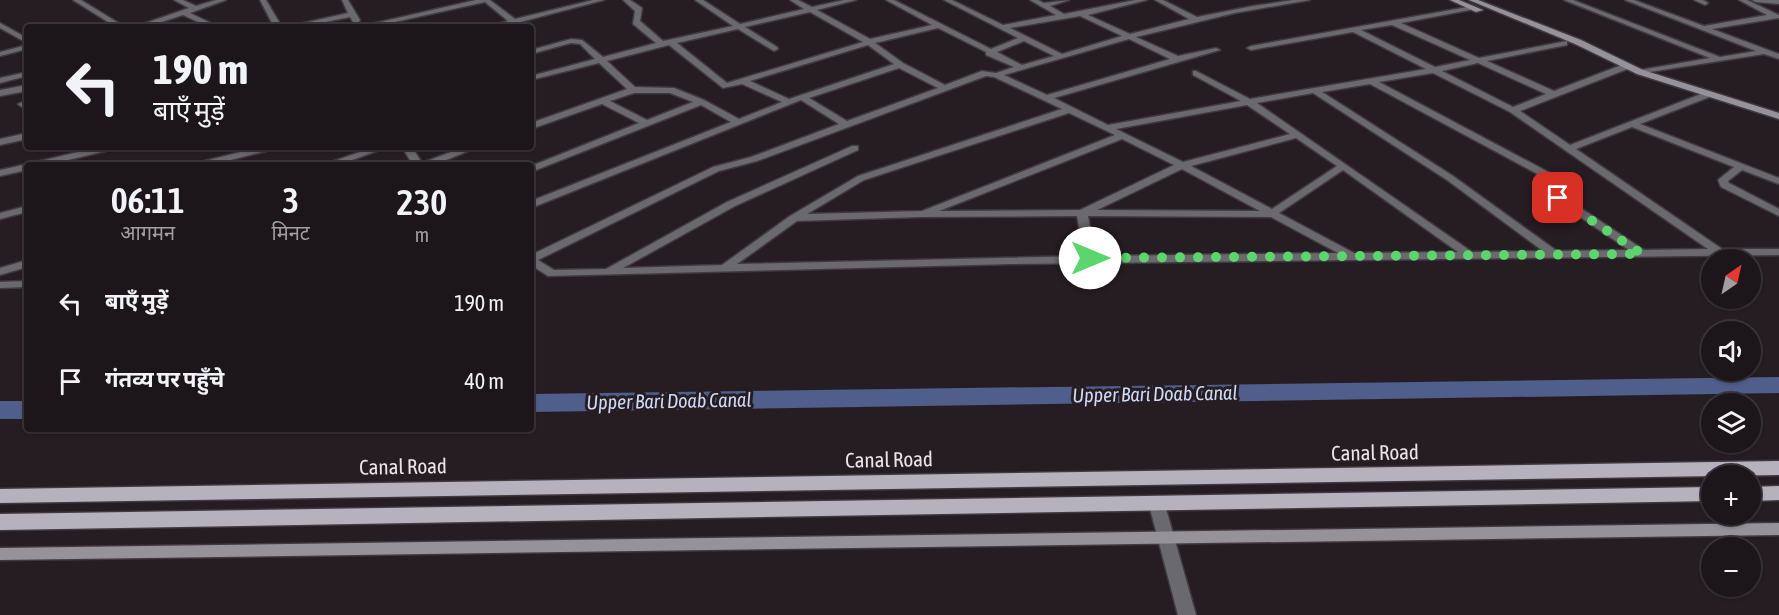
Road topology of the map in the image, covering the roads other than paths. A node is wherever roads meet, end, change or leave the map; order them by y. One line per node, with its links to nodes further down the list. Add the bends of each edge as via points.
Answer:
1 (76, 0): 39 (street)
2 (177, 0): 28 (street)
3 (223, 0): 28 (street)
4 (263, 0): 42 (street)
5 (346, 0): 32 (street)
6 (486, 0): 37 (street); 45 (street)
7 (601, 0): 37 (street)
8 (626, 0): 59 (street, via 639,10 636,22)
9 (698, 0): 48 (street)
10 (793, 0): 30 (street)
11 (853, 0): 30 (street)
12 (889, 0): 49 (street)
13 (947, 0): 50 (street)
14 (1034, 0): 27 (street)
15 (1066, 0): 27 (street)
16 (1144, 0): 33 (street)
17 (1158, 0): 36 (street)
18 (1231, 0): 29 (street)
19 (1304, 0): 29 (street)
20 (1454, 0): 26 (street)
21 (1567, 0): 73 (street)
22 (1628, 0): 52 (street)
23 (1742, 0): 35 (street)
24 (1755, 0): 25 (street)
25 (1779, 2)
26 (1473, 4): 38 (street); 58 (street); 72 (street, via 1578,42)
27 (1045, 5): 34 (street)
28 (194, 8): 31 (street)
29 (1248, 9): 36 (street)
30 (810, 10): 48 (street); 57 (street)
31 (183, 12): 40 (street); 41 (street)
32 (353, 14): 43 (street); 44 (street)
33 (1081, 14): 34 (street); 53 (street)
34 (1063, 16): 50 (street)
35 (1776, 17): 52 (street)
36 (1197, 20): 53 (street)
37 (514, 22): 46 (street)
38 (1393, 22): 51 (street); 75 (street)
39 (116, 24)
40 (147, 24)
41 (209, 24)
42 (276, 24)
43 (305, 24)
44 (359, 24)
45 (375, 24)
46 (505, 24)
47 (0, 25): 55 (street)
48 (738, 26): 56 (street); 62 (street)
49 (938, 26): 57 (street); 67 (street)
50 (1002, 27): 54 (street)
51 (1353, 29): 61 (street); 79 (street)
52 (1704, 29): 66 (street)
53 (1131, 36): 69 (street); 74 (street)
54 (1024, 38): 67 (street); 69 (street)
55 (24, 39)
56 (671, 42): 59 (street); 86 (street, via 726,86)
57 (869, 42): 76 (street); 86 (street)
58 (1564, 43): 72 (street); 75 (street)
59 (662, 44): 71 (street)
60 (24, 48): 68 (street)
61 (1251, 48)
62 (774, 49)
63 (1216, 50): 74 (street)
64 (1779, 50): 66 (street)
65 (534, 51): 71 (street, via 578,41)
66 (1766, 51): 70 (street); 73 (street)
67 (989, 53): 78 (street)
68 (0, 54)
69 (1061, 56): 78 (street)
70 (1779, 57)
71 (602, 58): 84 (street); 90 (street)
72 (1609, 58): 77 (street)
73 (1717, 58): 80 (street)
74 (1177, 59): 96 (street)
75 (1480, 60): 79 (street); 93 (street)
76 (900, 65): 89 (street); 95 (street)
77 (1627, 66): 80 (street); 93 (street)
78 (1022, 68): 83 (street)
79 (1434, 70): 87 (street); 102 (street)
80 (1640, 72): 94 (street)
81 (1196, 73): 100 (street)
82 (24, 75): 85 (street)
83 (996, 75): 89 (street, via 980,75); 96 (street)
84 (534, 77)
85 (0, 81)
86 (743, 81): 99 (street)
87 (1371, 81): 91 (street); 143 (street, via 1549,176 1552,182 1547,190)
88 (24, 88): 92 (street)
89 (945, 88): 108 (street)
90 (633, 90): 97 (street); 98 (street, via 671,90)
91 (1316, 90): 100 (street); 144 (street, via 1450,178)
92 (0, 93)
93 (1554, 94): 102 (street)
94 (1709, 94): 103 (street); 106 (street)
95 (802, 97): 99 (street); 108 (street)
96 (1046, 98): 101 (street)
97 (601, 100): 105 (street); 107 (street)
98 (701, 102): 104 (street); 105 (street)
99 (789, 102): 104 (street)
100 (1249, 102): 109 (street); 110 (street)
101 (1069, 110): 109 (street); 138 (street, via 861,178)
102 (1513, 110): 115 (street)
103 (1779, 116)
104 (738, 122): 131 (street)
105 (646, 124): 128 (street)
106 (1632, 124): 115 (street); 126 (street)
107 (534, 125)
108 (846, 125): 147 (street, via 716,169)
109 (1105, 129): 111 (street)
110 (1298, 135): 124 (street); 125 (street)
111 (1121, 136): 124 (street); 135 (street)
112 (24, 137): 113 (street)
113 (0, 142)
114 (855, 148): 153 (street, via 731,204)
115 (1569, 149): 139 (street)
116 (98, 150): 120 (street)
117 (259, 150): 121 (street)
118 (374, 150): 122 (street)
119 (465, 150): 123 (street)
120 (48, 162)
121 (212, 162)
122 (337, 162)
123 (432, 162)
124 (1182, 165): 133 (street); 136 (street)
125 (1343, 166): 136 (street); 145 (street)
126 (1740, 166): 130 (street); 134 (street, via 1722,180 1725,185)
127 (24, 168): 129 (street)
128 (534, 168)
129 (0, 173)
130 (1779, 182)
131 (534, 204)
132 (24, 210): 137 (street)
133 (1082, 213): 135 (street); 136 (street); 148 (street)
134 (1779, 213)
135 (920, 214): 138 (street)
136 (1270, 214): 146 (street)
137 (0, 216)
138 (794, 218): 151 (street)
139 (1714, 249)
140 (1761, 252): 141 (street)
141 (1779, 252)
142 (1701, 253): 143 (street)
143 (1642, 254): 144 (street)
144 (1555, 255): 145 (street)
145 (1472, 256): 146 (street)
146 (1353, 257): 148 (street)
147 (534, 258)
148 (1090, 258): 151 (street)
149 (534, 261): 153 (street, via 552,274)
150 (24, 264): 152 (street)
151 (726, 267): 153 (street)
152 (0, 272)
153 (607, 272)
154 (24, 284): 155 (street)
155 (0, 285)
156 (1779, 468): 160 (main road, Canal Road)
157 (1779, 493): 159 (main road)
158 (1701, 494): 161 (main road)
159 (1761, 494)
160 (0, 496)
161 (1157, 505): 162 (main road); 164 (street)
162 (0, 522)
163 (1779, 529): 164 (street)
164 (1166, 538): 165 (street); 166 (street)
165 (0, 554)
166 (1187, 615)

